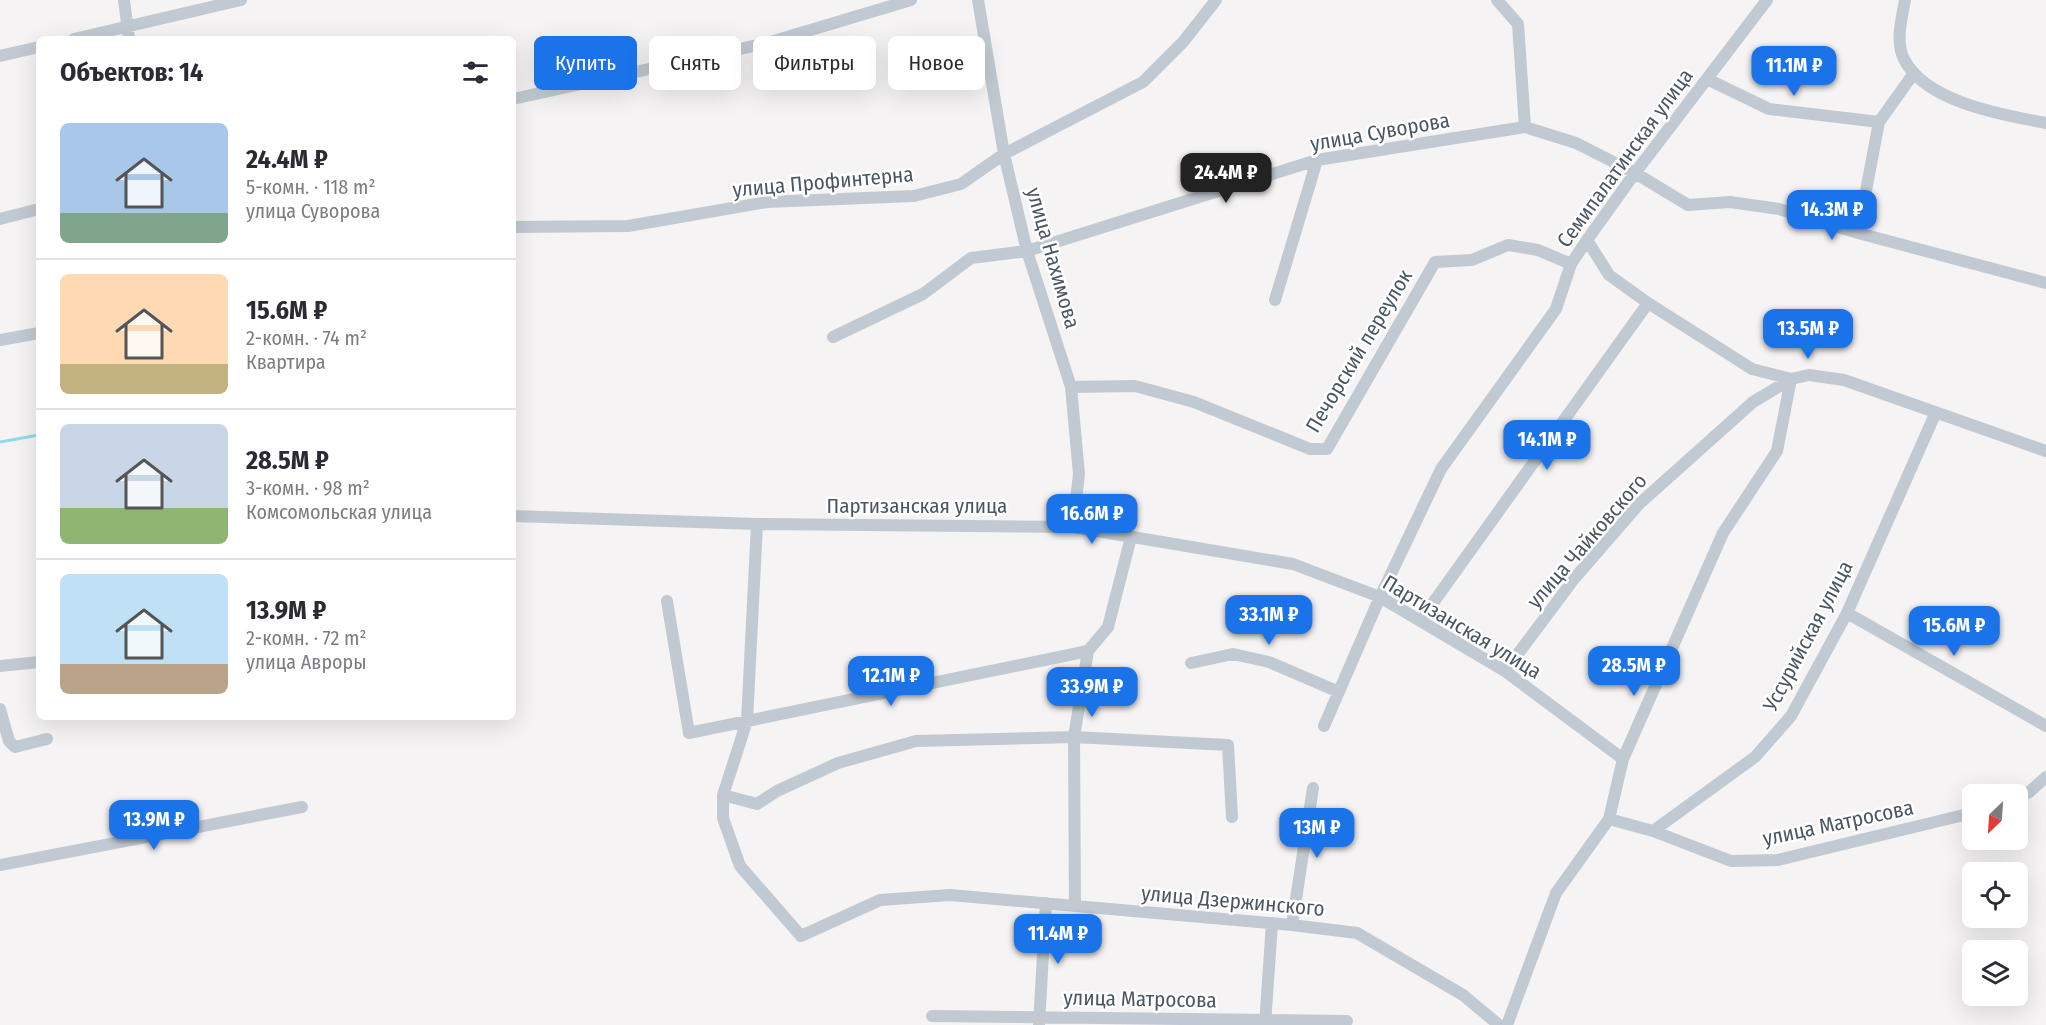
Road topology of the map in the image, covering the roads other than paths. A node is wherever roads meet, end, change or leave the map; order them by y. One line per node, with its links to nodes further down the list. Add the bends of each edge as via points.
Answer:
1 (124, 0): 9 (street)
2 (241, 0): 9 (street)
3 (911, 0): 15 (street, via 767,43)
4 (978, 0): 19 (street, улица Нахимова)
5 (1216, 0): 19 (street, улица Профинтерна, via 1183,42 1143,82)
6 (1497, 0): 18 (street, via 1518,24)
7 (1767, 0): 14 (street, Семипалатинская улица)
8 (1905, 0): 13 (street, via 1899,31 1903,58)
9 (128, 33): 10 (street)
10 (101, 36)
11 (36, 48): 12 (street)
12 (0, 56)
13 (1914, 73): 16 (street); 17 (street, via 1920,81 1964,104)
14 (1707, 79): 16 (street, via 1769,109); 21 (street, Семипалатинская улица)
15 (516, 98)
16 (1879, 122): 25 (street)
17 (2046, 123)
18 (1525, 127): 20 (street, улица Суворова); 21 (street, улица Суворова, via 1576,143)
19 (1004, 154): 24 (street, улица Профинтерна, via 961,184 914,196 767,202 628,226); 27 (street, улица Нахимова)
20 (1317, 160): 27 (street, улица Суворова); 30 (street)
21 (1635, 173): 25 (street, улица Суворова, via 1688,205 1730,202 1779,209); 26 (street, Семипалатинская улица)
22 (36, 210): 23 (street)
23 (0, 219)
24 (516, 227)
25 (1858, 233): 29 (street, улица Суворова)
26 (1587, 240): 28 (street, Семипалатинская улица); 31 (street, via 1609,275)
27 (1027, 250): 33 (street, улица Суворова, via 971,258 923,294); 36 (street, улица Нахимова)
28 (1571, 264): 36 (street, Печорский переулок, via 1538,250 1508,246 1472,260 1435,262 1327,449 1310,449 1194,402 1134,386); 43 (street, Семипалатинская улица, via 1556,309 1441,470)
29 (2046, 283)
30 (1275, 300)
31 (1648, 303): 35 (street, via 1752,369); 46 (street)
32 (36, 334): 34 (street)
33 (833, 338)
34 (0, 340)
35 (1791, 379): 37 (street, via 1809,375 1844,380); 51 (street, улица Чайковского, via 1753,402 1640,504 1574,579); 59 (street, via 1777,451 1723,533)
36 (1071, 387): 41 (street, улица Нахимова, via 1079,474)
37 (1936, 412): 38 (street); 45 (street, Уссурийская улица)
38 (2046, 451)
39 (516, 516): 40 (street, Партизанская улица)
40 (757, 524): 41 (street, Партизанская улица); 54 (street)
41 (1073, 526): 42 (street, Партизанская улица)
42 (1131, 537): 43 (street, Партизанская улица, via 1293,564); 47 (street, via 1108,627)
43 (1380, 597): 46 (street, Партизанская улица); 52 (street, Семипалатинская улица)
44 (667, 601): 54 (street, via 688,733)
45 (1847, 613): 56 (street); 68 (street, Уссурийская улица, via 1791,716 1755,758)
46 (1420, 621): 51 (street, Партизанская улица)
47 (1088, 651): 54 (street); 57 (street)
48 (36, 662): 50 (street)
49 (1191, 663): 52 (street, via 1233,654 1269,662)
50 (0, 666)
51 (1505, 670): 59 (street, Партизанская улица)
52 (1340, 692): 55 (street, Семипалатинская улица)
53 (0, 709): 58 (street, via 9,741 15,747)
54 (747, 721): 63 (street)
55 (1324, 726)
56 (2046, 726)
57 (1074, 736): 63 (street, via 916,741 838,763 757,804); 66 (street, via 1228,745); 71 (street)
58 (47, 739)
59 (1623, 759): 67 (street)
60 (2046, 777): 62 (street)
61 (1313, 788): 73 (street)
62 (2028, 793)
63 (723, 795): 70 (street, улица Дзержинского, via 723,818 740,866 801,936 880,900 950,895)
64 (302, 807): 69 (street)
65 (1962, 815): 68 (street, улица Матросова, via 1778,860 1731,861)
66 (1232, 817)
67 (1609, 819): 68 (street, улица Матросова); 79 (street, via 1556,893)
68 (1653, 831)
69 (0, 866)
70 (1046, 903): 71 (street, улица Дзержинского); 75 (street)
71 (1075, 906): 72 (street, улица Дзержинского)
72 (1272, 923): 73 (street, улица Дзержинского); 77 (street)
73 (1292, 925): 78 (street, улица Дзержинского, via 1357,933 1463,995)
74 (932, 1016): 75 (street, улица Матросова)
75 (1040, 1021): 77 (street, улица Матросова)
76 (1347, 1021): 77 (street, улица Матросова)
77 (1266, 1022)
78 (1499, 1025)
79 (1508, 1025)

